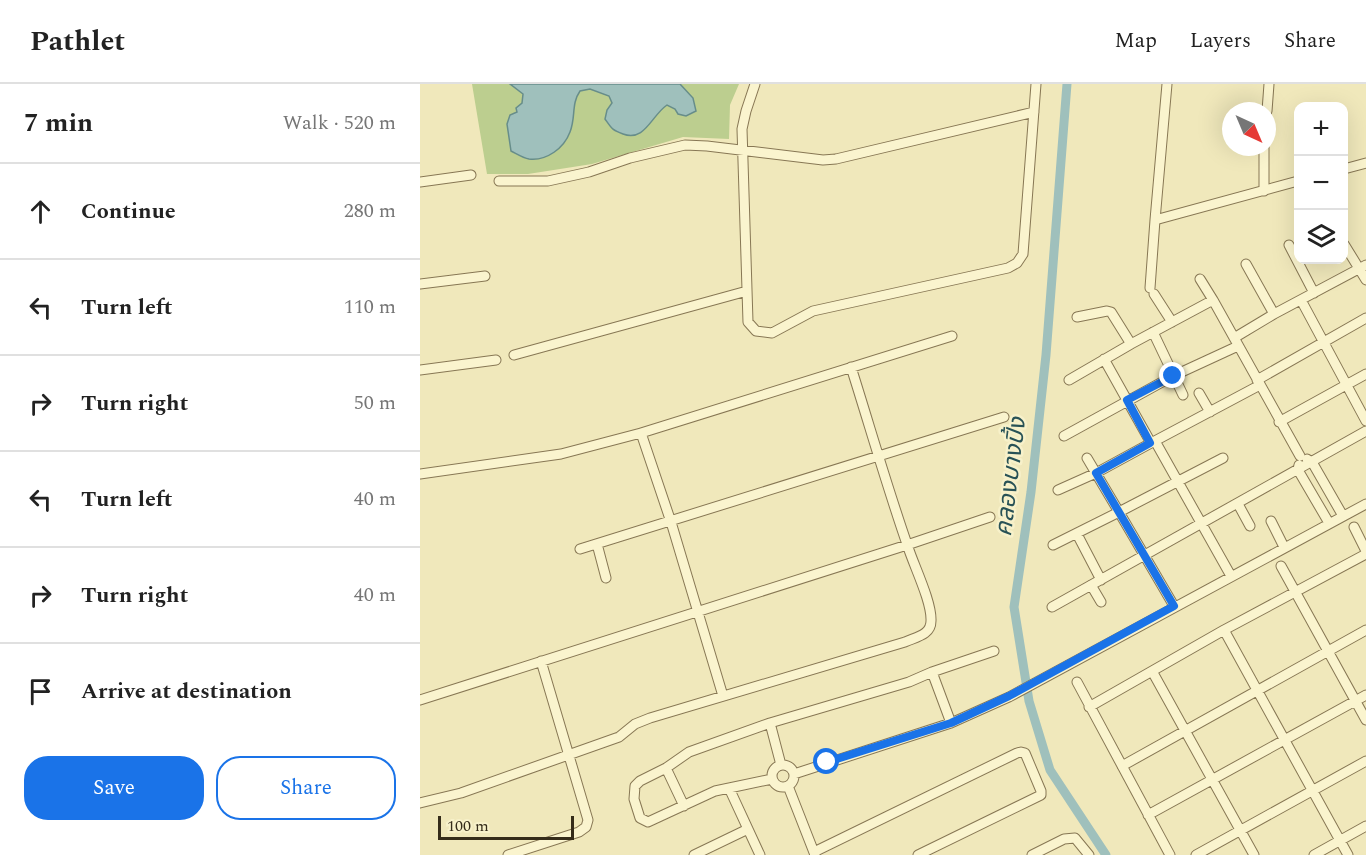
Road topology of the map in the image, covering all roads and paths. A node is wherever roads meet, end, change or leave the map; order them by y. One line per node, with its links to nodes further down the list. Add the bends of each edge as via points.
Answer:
1 (755, 84): 7 (street, via 742,129)
2 (1036, 84): 6 (street)
3 (1167, 84): 16 (street)
4 (1269, 84): 5 (street)
5 (1268, 102)
6 (1034, 112): 7 (street, via 836,159); 25 (street, via 1023,254 1017,264 813,311 771,333 756,331 748,321)
7 (742, 150): 12 (street, via 685,145 548,181); 25 (street)
8 (1264, 156): 15 (street)
9 (1366, 163): 10 (street)
10 (1348, 168)
11 (471, 175): 13 (street)
12 (499, 181)
13 (420, 182)
14 (1294, 183): 15 (street)
15 (1264, 191): 16 (street)
16 (1155, 220): 32 (street, via 1152,291)
17 (1289, 245): 26 (street)
18 (1348, 249): 20 (street)
19 (1246, 264): 29 (street)
20 (1363, 267): 23 (street); 26 (street)
21 (485, 276): 24 (street)
22 (1200, 279): 27 (street)
23 (1366, 280)
24 (420, 284)
25 (747, 291): 38 (street)
26 (1314, 293): 28 (street)
27 (1213, 300): 32 (street); 35 (street)
28 (1301, 300): 29 (street); 36 (street)
29 (1274, 314): 35 (street)
30 (1077, 317): 37 (street, via 1111,312)
31 (1366, 318): 36 (street)
32 (1172, 322): 33 (street)
33 (1153, 332): 37 (street); 44 (street)
34 (952, 336): 41 (street)
35 (1236, 342): 44 (street); 46 (street)
36 (1323, 342): 46 (street); 47 (street)
37 (1131, 344): 39 (street)
38 (514, 355)
39 (1104, 359): 45 (street); 50 (street)
40 (496, 360): 42 (street)
41 (851, 367): 56 (street); 59 (street)
42 (420, 370)
43 (1366, 374): 47 (street)
44 (1173, 376): 49 (street); 50 (street)
45 (1069, 380)
46 (1258, 383): 51 (street); 54 (street)
47 (1346, 386): 53 (street); 54 (street)
48 (1199, 393): 51 (street)
49 (1184, 395)
50 (1127, 400): 57 (street); 58 (street)
51 (1210, 412): 58 (street)
52 (1004, 417): 59 (street)
53 (1366, 421)
54 (1280, 422): 60 (street)
55 (1366, 431): 63 (street)
56 (641, 433): 66 (street, via 561,454); 75 (street)
57 (1064, 435)
58 (1153, 442): 65 (street); 67 (street)
59 (880, 456): 75 (street); 82 (street)
60 (1300, 456): 63 (street); 64 (street)
61 (1087, 458): 65 (street)
62 (1224, 458): 67 (street)
63 (1312, 462): 64 (street); 72 (street)
64 (1298, 470): 69 (street); 76 (street)
65 (1096, 473): 68 (street); 71 (street)
66 (420, 474)
67 (1176, 482): 71 (street); 77 (street)
68 (1058, 490)
69 (1238, 504): 77 (street); 78 (street)
70 (1366, 504): 72 (street)
71 (1119, 512): 80 (street); 87 (street)
72 (1343, 516): 76 (street)
73 (990, 517): 82 (street)
74 (1271, 521): 84 (street)
75 (671, 522): 81 (street); 97 (street)
76 (1329, 523): 84 (street)
77 (1201, 524): 87 (street); 89 (street)
78 (1250, 526)
79 (1354, 527): 86 (street)
80 (1077, 534): 83 (street); 91 (street)
81 (597, 544): 85 (street); 90 (street)
82 (907, 545): 97 (street); 108 (street, via 930,607 929,630 923,635)
83 (1053, 545)
84 (1284, 547): 89 (street)
85 (580, 549)
86 (1366, 552): 93 (street)
87 (1143, 555): 91 (street); 95 (street)
88 (1281, 566): 93 (street)
89 (1230, 576): 95 (street)
90 (606, 578)
91 (1101, 580): 92 (street)
92 (1091, 585): 94 (street); 96 (street)
93 (1295, 591): 98 (street); 101 (street)
94 (1101, 602)
95 (1174, 606): 114 (street, via 1038,681)
96 (1052, 607)
97 (697, 611): 102 (street); 108 (street)
98 (1224, 630): 103 (street); 106 (street)
99 (1366, 630): 101 (street)
100 (994, 651): 104 (street)
101 (1328, 651): 106 (street); 110 (street)
102 (541, 661): 109 (street); 117 (street)
103 (1152, 671): 111 (street); 115 (street)
104 (932, 672): 113 (street); 114 (street)
105 (1077, 682): 111 (street)
106 (1257, 691): 115 (street); 116 (street)
107 (1366, 695): 110 (street)
108 (723, 696): 117 (street, via 640,722 619,737)
109 (420, 700)
110 (1355, 701): 112 (street); 116 (street)
111 (1089, 707): 120 (street)
112 (1366, 720)
113 (770, 723): 119 (street); 121 (street, via 688,752)
114 (951, 723): 122 (street)
115 (1185, 730): 120 (street); 124 (street)
116 (1284, 740): 124 (street); 127 (street)
117 (569, 754): 128 (street, via 461,793); 136 (street, via 588,820 586,827)
118 (1366, 761): 127 (street)
119 (781, 765): 122 (street, via 788,766); 123 (street, via 774,769)
120 (1122, 766): 130 (street)
121 (666, 768): 129 (street); 129 (street, via 635,786 640,818 648,822)
122 (794, 774): 125 (street)
123 (772, 779): 125 (street, via 778,786); 126 (street)
124 (1212, 780): 130 (street); 133 (street)
125 (788, 786): 135 (street)
126 (729, 788): 129 (street); 132 (street)
127 (1312, 792): 133 (street); 134 (street)
128 (420, 803)
129 (684, 806)
130 (1148, 815): 142 (street)
131 (1366, 826): 134 (street)
132 (748, 829): 137 (street); 138 (street)
133 (1241, 830): 143 (street); 144 (street)
134 (1340, 840): 145 (street); 146 (street)
135 (814, 854): 139 (street, via 1017,753 1024,753 1041,795)
136 (508, 855)
137 (694, 855)
138 (760, 855)
139 (918, 855)
140 (1032, 855): 141 (street, via 1064,839 1076,838)
141 (1089, 855)
142 (1170, 855)
143 (1196, 855)
144 (1254, 855)
145 (1314, 855)
146 (1348, 855)

